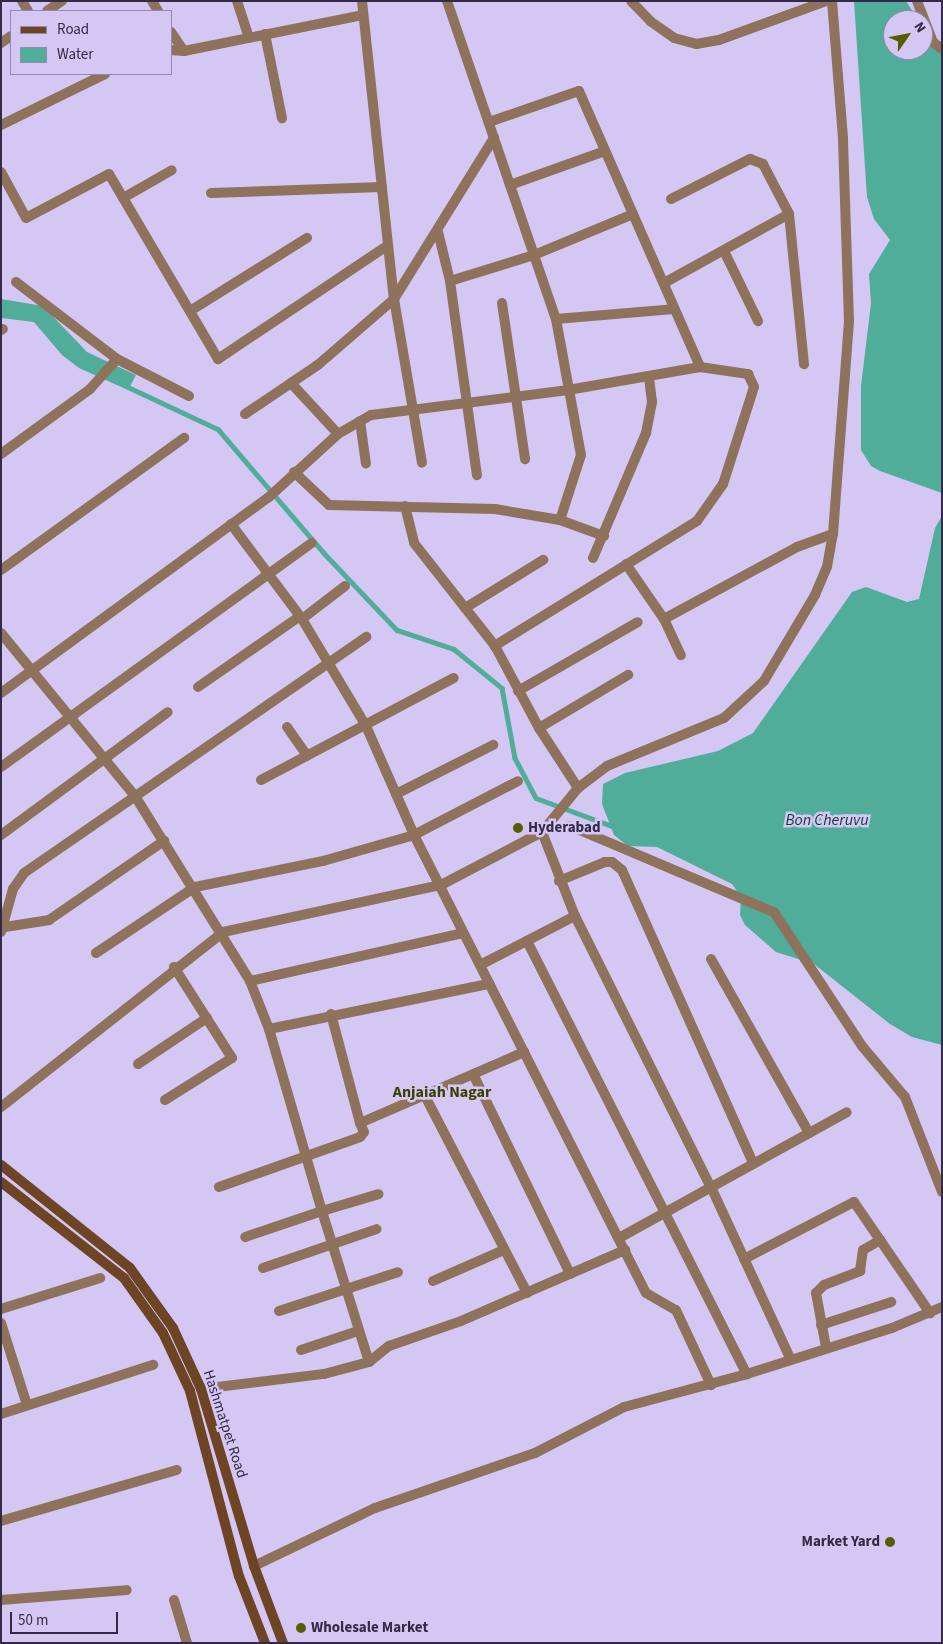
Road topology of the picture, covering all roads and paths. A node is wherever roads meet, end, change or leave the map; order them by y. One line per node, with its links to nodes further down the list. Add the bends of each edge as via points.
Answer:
1 (62, 1): 9 (street)
2 (237, 1): 13 (street)
3 (362, 1): 10 (street)
4 (447, 1): 19 (street)
5 (631, 1): 6 (street, via 650,21 674,38 696,44 719,40)
6 (826, 1)
7 (832, 1): 69 (street, via 843,138 848,321)
8 (917, 1): 14 (street, via 933,42)
9 (48, 10)
10 (362, 15): 12 (street); 26 (street)
11 (172, 33): 16 (street)
12 (265, 34): 13 (street); 18 (street)
13 (249, 38): 16 (street)
14 (942, 49)
15 (172, 50): 16 (street)
16 (184, 51)
17 (103, 75): 20 (street)
18 (282, 118)
19 (489, 122): 21 (street); 22 (street, via 579,91)
20 (1, 125)
21 (494, 138): 25 (street); 32 (street)
22 (605, 151): 25 (street); 30 (street)
23 (172, 170): 28 (street)
24 (1, 172): 28 (street, via 26,218 109,174)
25 (510, 185): 36 (street)
26 (382, 187): 27 (street); 34 (street)
27 (210, 193)
28 (123, 198): 43 (street)
29 (671, 199): 31 (street, via 755,158 763,164)
30 (633, 214): 36 (street); 39 (street)
31 (789, 214): 35 (street); 47 (street)
32 (438, 232): 37 (street); 40 (street)
33 (307, 238): 43 (street)
34 (387, 246): 40 (street); 43 (street, via 218,359)
35 (724, 251): 39 (street); 45 (street)
36 (534, 255): 37 (street); 44 (street)
37 (450, 281): 54 (street)
38 (16, 282): 46 (street)
39 (664, 283): 42 (street)
40 (394, 299): 50 (street, via 319,364); 55 (street)
41 (502, 303): 53 (street)
42 (674, 309): 44 (street); 48 (street)
43 (190, 310)
44 (556, 319): 51 (street)
45 (758, 321)
46 (117, 359): 52 (street); 60 (street, via 90,389)
47 (804, 364)
48 (700, 367): 49 (street); 74 (street, via 748,374 754,387 723,484 697,521)
49 (649, 376): 51 (street); 70 (street, via 652,402 646,434)
50 (291, 383): 56 (street); 58 (street)
51 (568, 390): 53 (street); 67 (street, via 581,455)
52 (189, 396)
53 (518, 398): 54 (street); 61 (street)
54 (465, 402): 55 (street); 65 (street)
55 (412, 408): 57 (street, via 387,410); 62 (street)
56 (244, 414)
57 (360, 421): 58 (street); 63 (street)
58 (338, 434): 64 (street)
59 (184, 438): 75 (street)
60 (1, 454)
61 (525, 459)
62 (422, 463)
63 (366, 464)
64 (294, 472): 66 (street, via 329,505); 68 (street, via 269,497)
65 (477, 475)
66 (405, 506): 67 (street, via 495,508); 78 (street, via 414,543)
67 (560, 520): 70 (street)
68 (231, 524): 76 (street); 87 (street)
69 (833, 534): 80 (street, via 797,547); 104 (street, via 827,567 815,595 764,680 747,698 724,718 622,759)
70 (604, 536): 72 (street)
71 (312, 543): 76 (street)
72 (593, 558)
73 (543, 560): 78 (street)
74 (626, 564): 80 (street); 84 (street)
75 (1, 570)
76 (268, 577): 79 (street); 94 (street)
77 (345, 586): 79 (street)
78 (465, 608): 84 (street)
79 (301, 618): 86 (street); 90 (street)
80 (664, 619): 85 (street)
81 (638, 622): 91 (street)
82 (1, 633): 87 (street)
83 (366, 637): 86 (street)
84 (495, 646): 91 (street)
85 (681, 655)
86 (328, 661): 95 (street); 106 (street)
87 (36, 671): 92 (street); 94 (street)
88 (628, 675): 97 (street)
89 (454, 678): 95 (street)
90 (198, 687)
91 (518, 691): 97 (street)
92 (1, 693)
93 (168, 712): 100 (street)
94 (71, 718): 100 (street); 101 (street)
95 (366, 726): 99 (street); 105 (street)
96 (287, 727): 99 (street)
97 (538, 728): 104 (street)
98 (493, 745): 105 (street)
99 (307, 756): 102 (street)
100 (105, 760): 106 (street); 109 (street)
101 (1, 767)
102 (261, 780)
103 (518, 781): 110 (street)
104 (578, 788): 108 (street)
105 (396, 794): 110 (street)
106 (135, 796): 111 (street); 116 (street, via 16,881)
107 (570, 826): 144 (street, via 774,912 862,1046 905,1097)
108 (542, 832): 112 (street); 113 (street)
109 (1, 835)
110 (414, 835): 113 (street); 114 (street, via 322,861)
111 (164, 841): 114 (street); 116 (street, via 49,920)
112 (559, 881): 115 (street); 139 (street, via 605,862 612,862 622,870 706,1065)
113 (442, 885): 117 (street); 118 (street)
114 (195, 887): 117 (street); 120 (street)
115 (575, 916): 119 (street); 143 (street)
116 (3, 930)
117 (223, 932): 123 (street); 124 (street)
118 (464, 933): 122 (street); 124 (street)
119 (527, 941): 122 (street); 147 (street)
120 (96, 953)
121 (711, 959): 137 (street)
122 (480, 964): 125 (street)
123 (174, 967): 127 (street); 134 (street)
124 (250, 981): 128 (street)
125 (489, 984): 126 (street); 129 (street)
126 (331, 1014): 128 (street); 136 (street)
127 (207, 1018): 130 (street); 133 (street, via 232,1058)
128 (269, 1030): 138 (street)
129 (524, 1052): 131 (street); 150 (street)
130 (138, 1064)
131 (474, 1076): 132 (street); 158 (street)
132 (424, 1096): 136 (street); 153 (street)
133 (165, 1100)
134 (1, 1107)
135 (847, 1112): 137 (street)
136 (360, 1123): 138 (street, via 364,1132 360,1137)
137 (809, 1133): 139 (street)
138 (304, 1155): 142 (street); 146 (street)
139 (753, 1163): 143 (street)
140 (1, 1165): 170 (main road, Hashmatpet Road, via 130,1268)
141 (1, 1182): 172 (main road, via 124,1278)
142 (219, 1187)
143 (711, 1187): 147 (street); 155 (street)
144 (942, 1192)
145 (380, 1194): 146 (street)
146 (322, 1211): 149 (street); 152 (street)
147 (665, 1212): 150 (street); 178 (street)
148 (378, 1229): 152 (street)
149 (245, 1237)
150 (619, 1238): 154 (street)
151 (880, 1240): 155 (street, via 854,1202); 167 (street); 169 (street, via 863,1250 860,1271 824,1285 816,1293)
152 (331, 1244): 156 (street); 161 (street)
153 (504, 1250): 160 (street); 162 (street)
154 (625, 1250): 158 (street); 179 (street, via 646,1293 676,1310)
155 (744, 1259): 175 (street)
156 (263, 1268)
157 (398, 1272): 161 (street)
158 (570, 1274): 162 (street)
159 (100, 1278): 165 (street)
160 (433, 1281)
161 (344, 1290): 166 (street); 171 (street)
162 (527, 1293): 176 (street, via 389,1346)
163 (891, 1302): 169 (street)
164 (942, 1307): 167 (street)
165 (1, 1309)
166 (279, 1311)
167 (930, 1313): 173 (street)
168 (1, 1323): 181 (street)
169 (821, 1325): 173 (street)
170 (173, 1328): 172 (main road); 180 (main road, Hashmatpet Road)
171 (358, 1331): 174 (street); 176 (street)
172 (163, 1334): 190 (main road, via 190,1391 238,1576)
173 (826, 1347): 175 (street)
174 (301, 1350)
175 (790, 1358): 178 (street)
176 (369, 1362): 180 (street, via 324,1374)
177 (153, 1365): 181 (street)
178 (747, 1374): 179 (street)
179 (711, 1385): 185 (street, via 624,1407 535,1453 375,1508)
180 (201, 1389): 185 (main road, Hashmatpet Road)
181 (27, 1405): 182 (street)
182 (1, 1414)
183 (177, 1470): 184 (street)
184 (1, 1521)
185 (254, 1566): 191 (main road, Hashmatpet Road)
186 (127, 1590): 187 (street)
187 (1, 1600)
188 (174, 1600): 189 (street)
189 (187, 1643)
190 (265, 1643)
191 (283, 1643)

